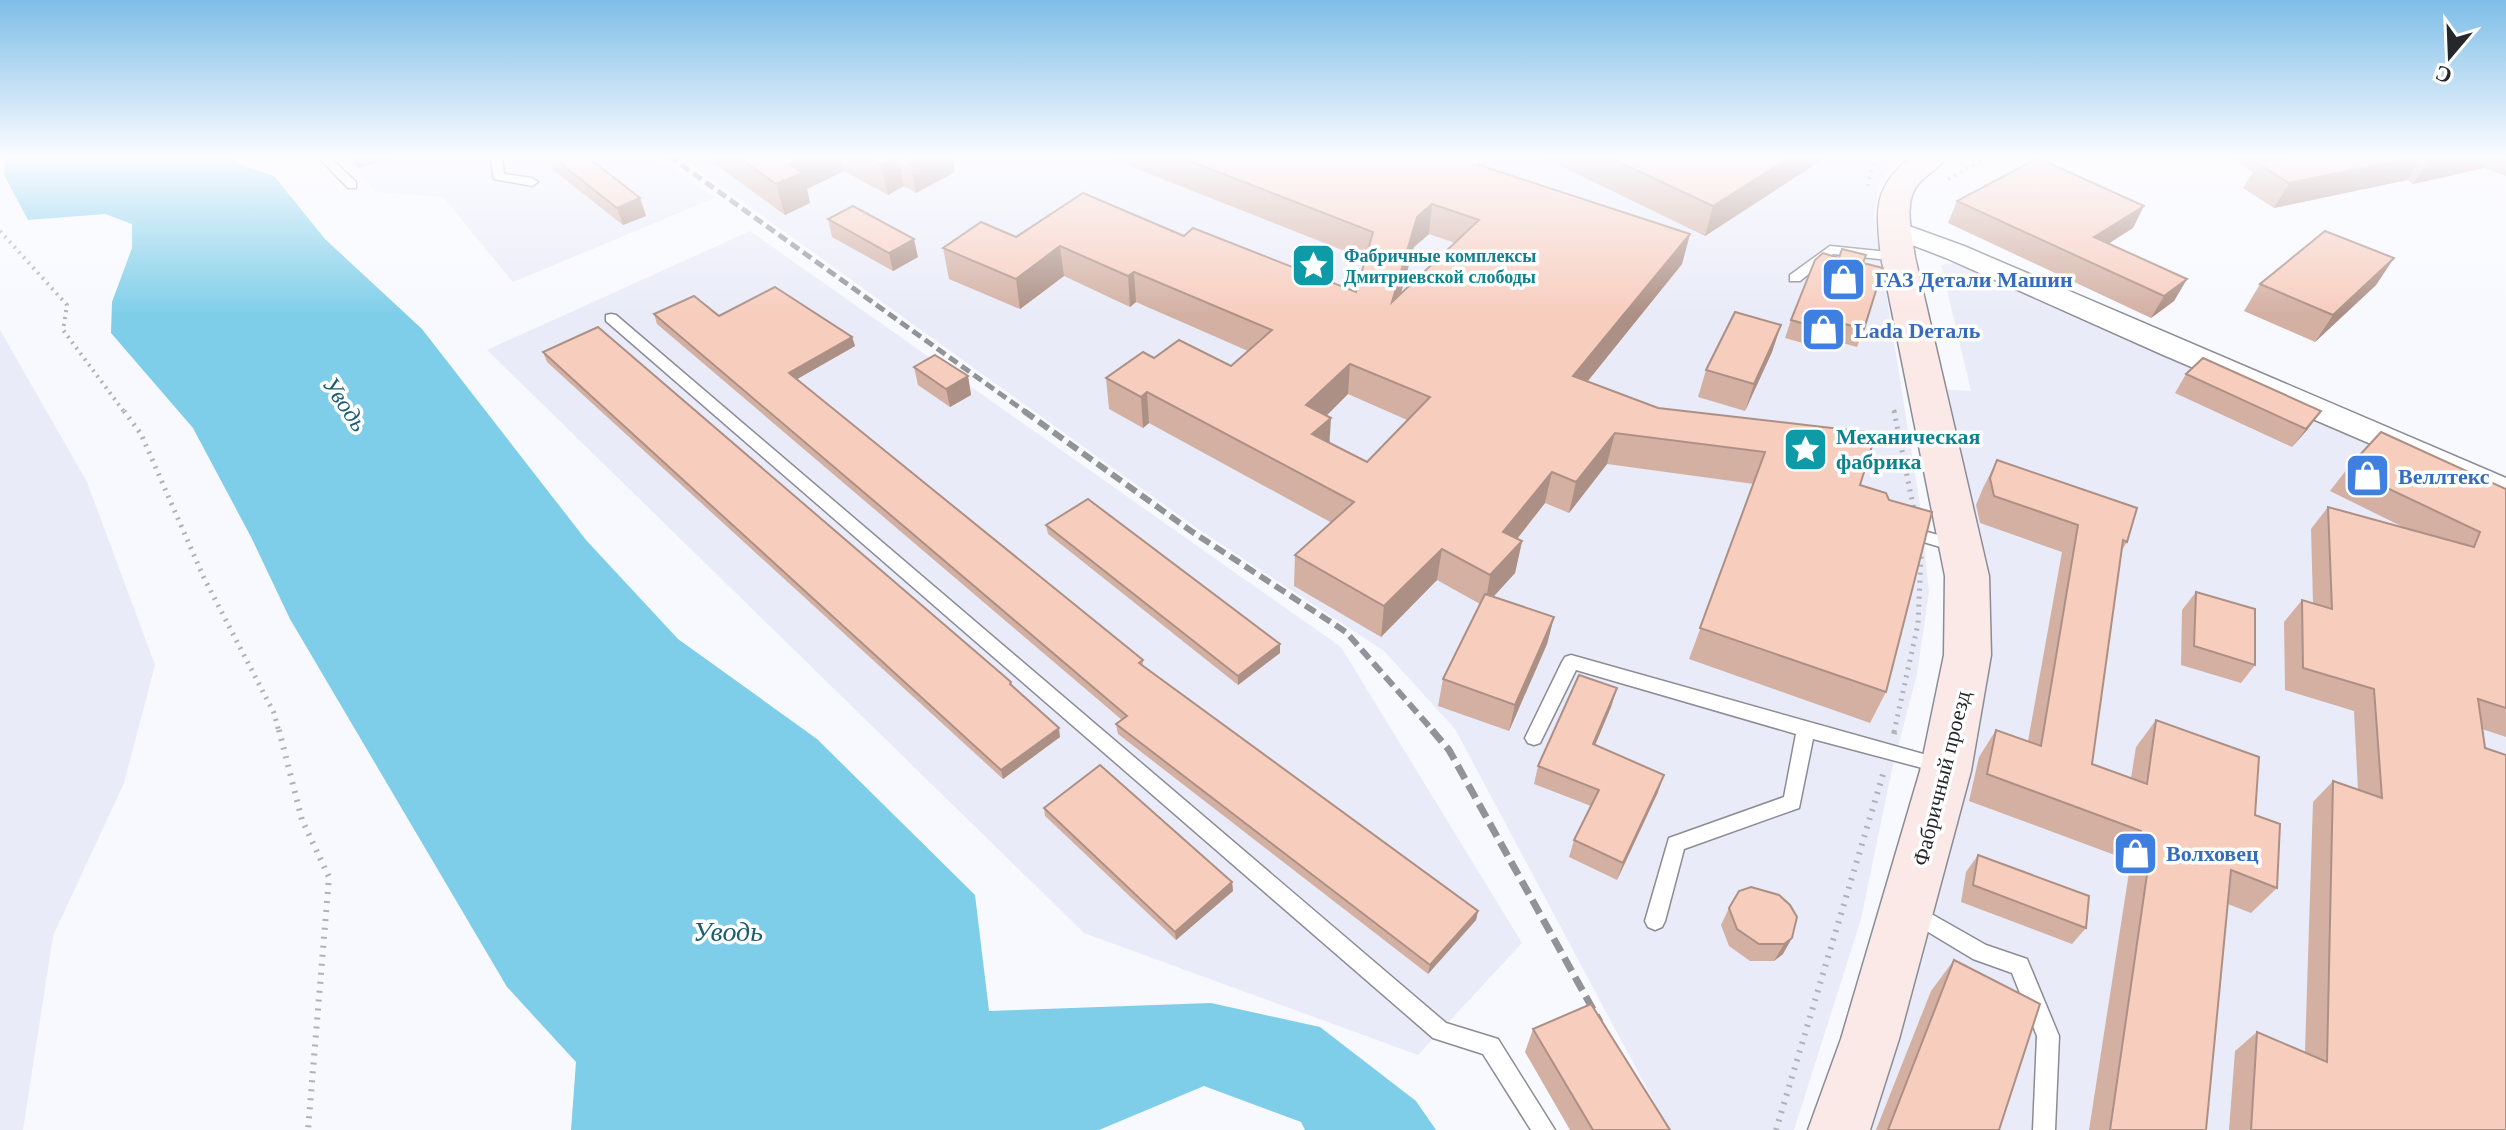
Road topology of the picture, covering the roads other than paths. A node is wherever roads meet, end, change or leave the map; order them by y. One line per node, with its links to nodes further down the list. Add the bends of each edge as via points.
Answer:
1 (1894, 209): 2 (main road, Фабричный проезд)
2 (1889, 247): 3 (lane, via 1830,250); 5 (street, via 1955,252); 7 (main road, Фабричный проезд)
3 (1795, 278)
4 (611, 318): 13 (lane, via 1440,1031 1490,1046)
5 (2506, 491)
6 (1894, 528): 7 (lane)
7 (1962, 547): 10 (main road, Фабричный проезд, via 1970,604 1965,688)
8 (1806, 730): 9 (lane, via 1571,662); 10 (lane); 12 (lane, via 1792,802 1676,844)
9 (1534, 738)
10 (1946, 768): 11 (main road, Фабричный проезд)
11 (1907, 909): 14 (main road, Фабричный проезд); 15 (lane, via 1980,952 2020,966 2048,1036)
12 (1655, 921)
13 (1544, 1130)
14 (1839, 1130)
15 (2044, 1130)

